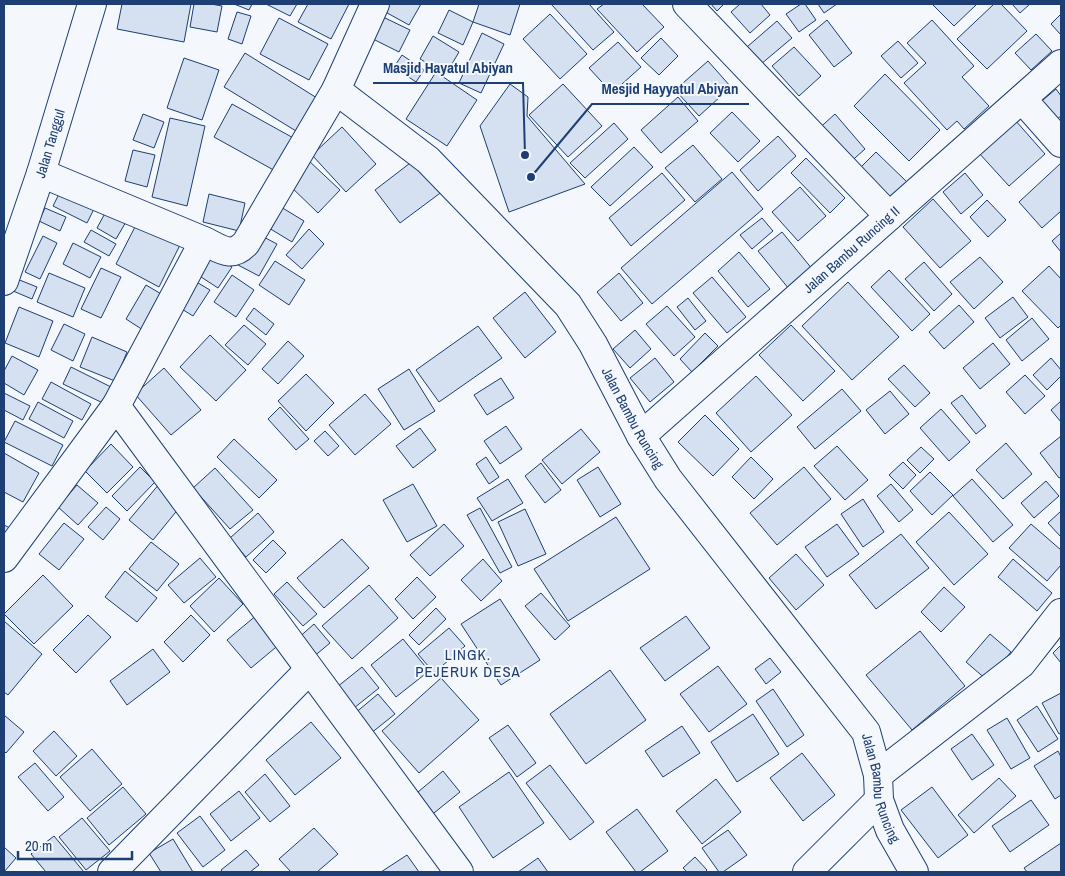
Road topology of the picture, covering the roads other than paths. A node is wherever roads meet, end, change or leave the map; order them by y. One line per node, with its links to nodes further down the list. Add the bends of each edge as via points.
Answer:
1 (92, 4): 8 (street, Jalan Tanggul)
2 (375, 4): 5 (street)
3 (687, 4): 9 (street)
4 (1061, 64): 6 (street, Jalan Bambu Runcing II)
5 (336, 90): 10 (street, via 246,243 227,252); 13 (street, Jalan Bambu Runcing, via 428,160 568,305 593,344)
6 (1022, 99): 7 (street); 9 (street, Jalan Bambu Runcing II)
7 (1061, 143)
8 (41, 173): 10 (street); 11 (street, Jalan Tanggul)
9 (889, 216): 13 (street, Jalan Bambu Runcing II)
10 (204, 241): 12 (street)
11 (4, 281)
12 (116, 406): 14 (street); 16 (street)
13 (642, 436): 17 (street, Jalan Bambu Runcing, via 668,480 866,732)
14 (4, 558)
15 (1061, 613): 17 (street, via 1021,664)
16 (309, 670): 18 (street); 19 (street)
17 (878, 787): 20 (street); 21 (street, Jalan Bambu Runcing, via 890,830)
18 (112, 872)
19 (459, 872)
20 (807, 872)
21 (914, 872)

